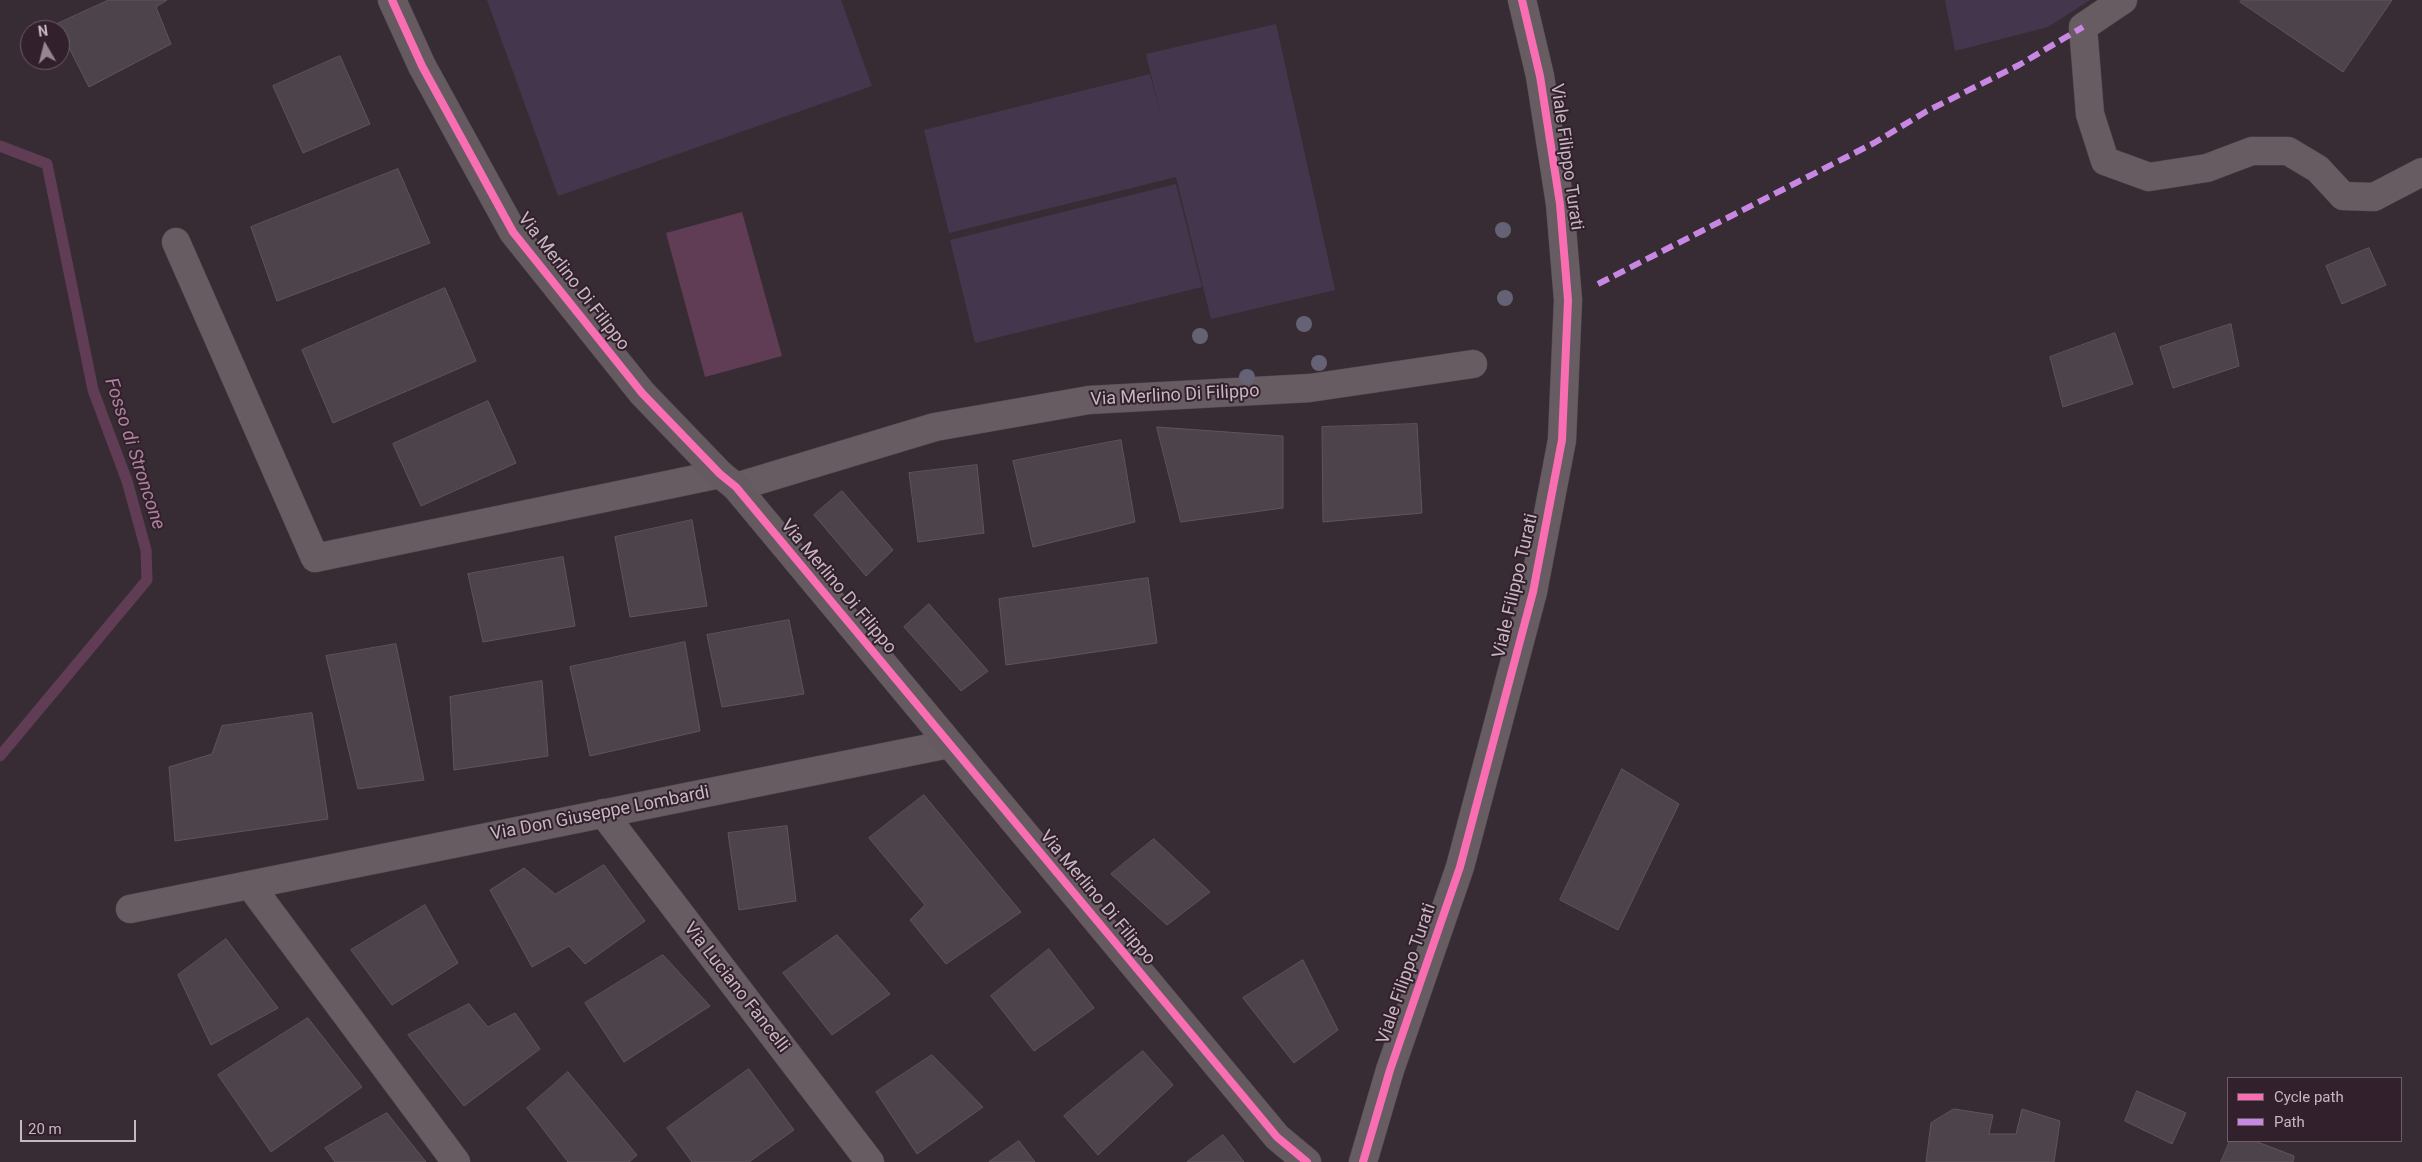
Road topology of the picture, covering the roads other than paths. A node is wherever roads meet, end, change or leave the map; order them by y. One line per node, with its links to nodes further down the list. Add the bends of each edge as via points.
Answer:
1 (392, 0): 7 (main road, Via Merlino Di Filippo, via 422,66 513,232 642,393)
2 (1522, 0): 15 (street, Viale Filippo Turati, via 1540,76 1560,204 1568,300 1562,440 1533,592 1460,867 1390,1070)
3 (2123, 0): 4 (street, via 2083,28 2090,114 2105,161 2149,177 2208,168 2252,151 2288,151 2318,169 2344,196 2374,197)
4 (2422, 172)
5 (176, 242): 7 (street, Via Merlino Di Filippo, via 315,558)
6 (1473, 364): 7 (street, Via Merlino Di Filippo, via 1310,388 1089,400 935,427)
7 (728, 481): 8 (main road, Via Merlino Di Filippo)
8 (949, 744): 9 (street, Via Don Giuseppe Lombardi); 14 (main road, Via Merlino Di Filippo, via 1277,1137)
9 (603, 814): 10 (street, Via Don Giuseppe Lombardi); 13 (street, Via Luciano Fancelli)
10 (250, 885): 11 (street, Via Don Giuseppe Lombardi); 12 (street)
11 (130, 909)
12 (456, 1162)
13 (870, 1162)
14 (1307, 1162)
15 (1363, 1162)

